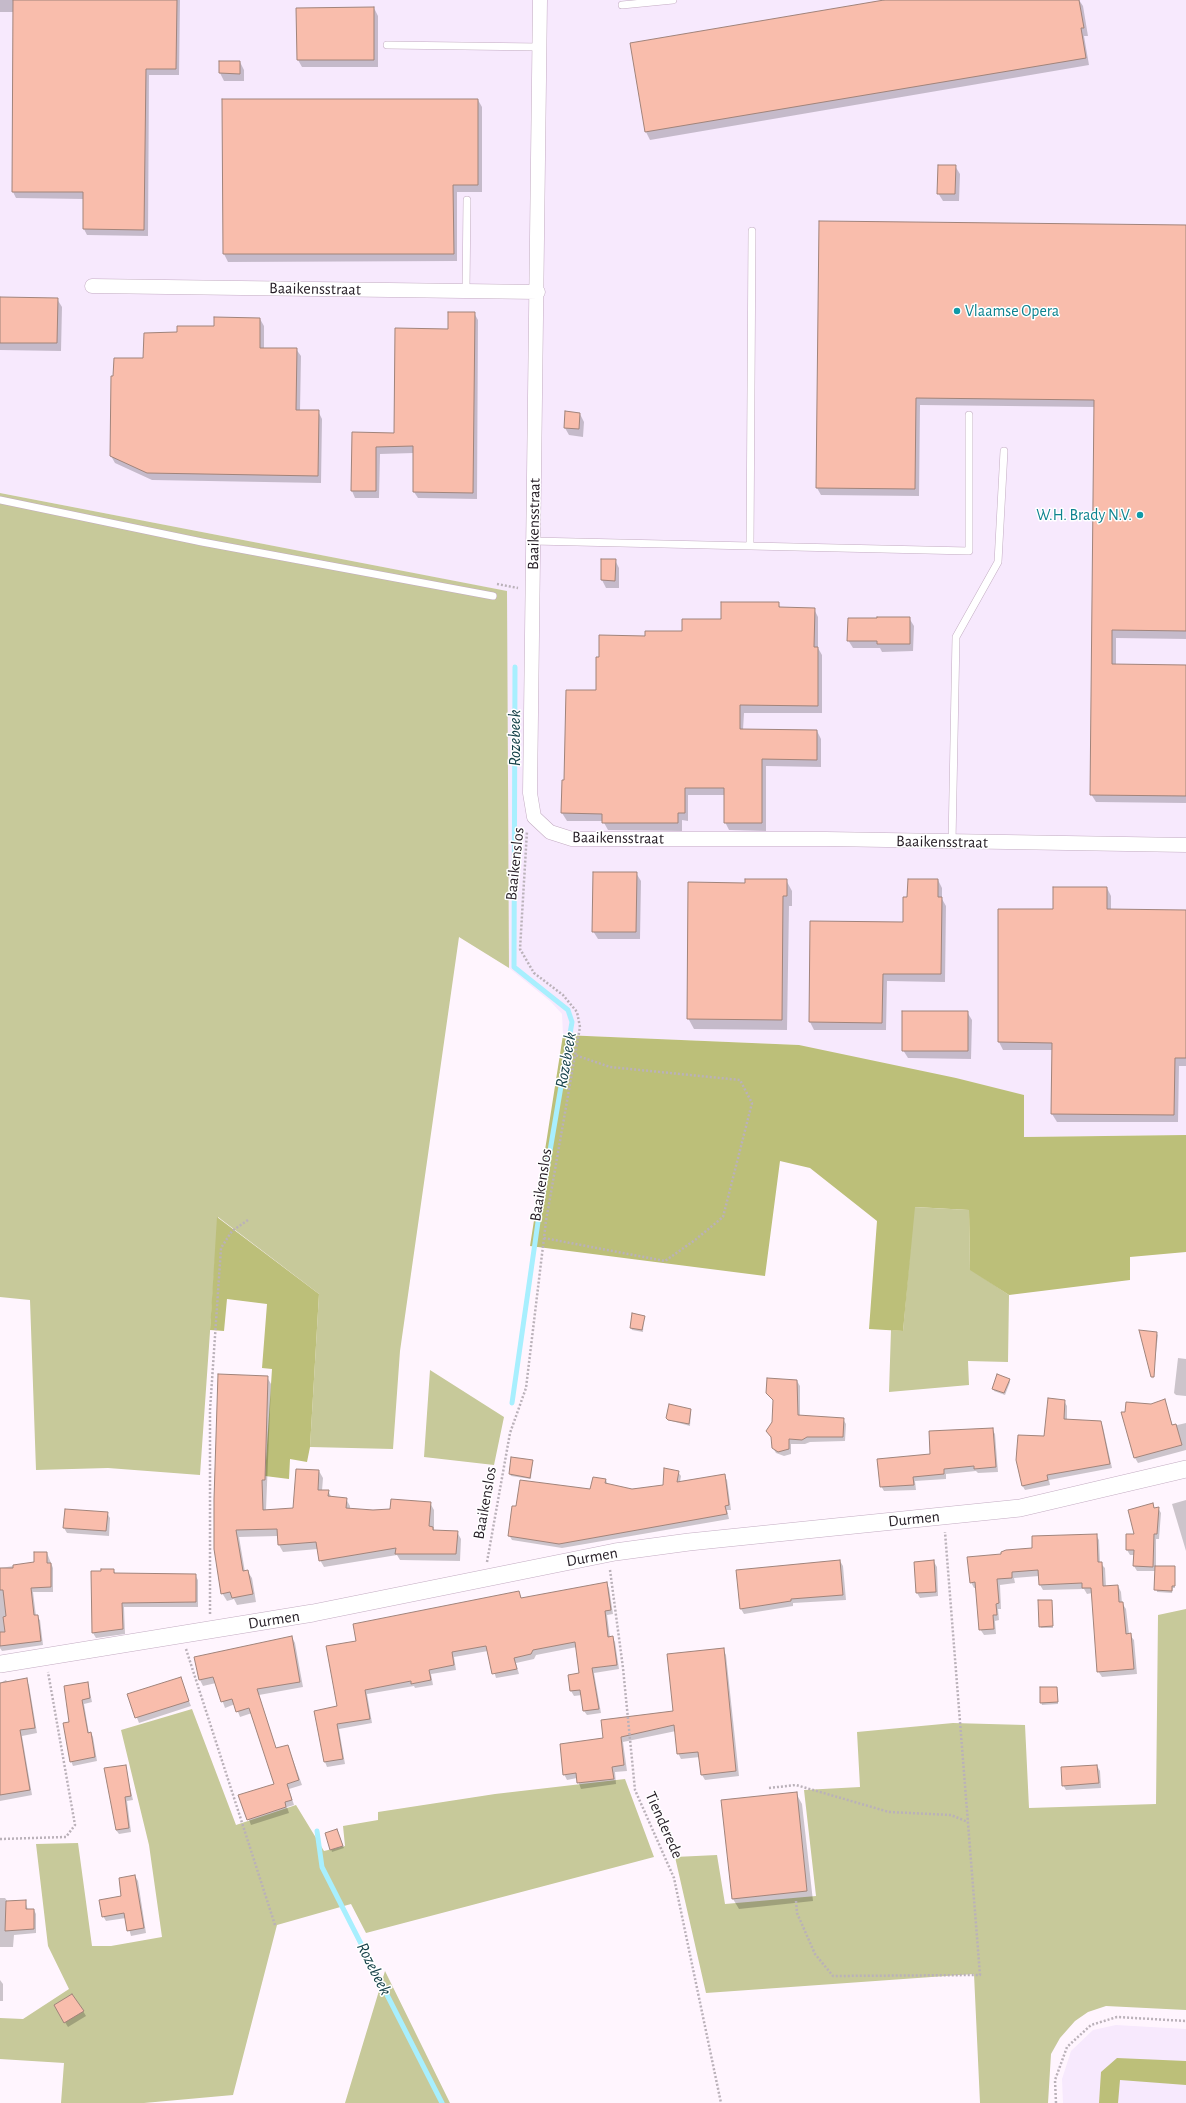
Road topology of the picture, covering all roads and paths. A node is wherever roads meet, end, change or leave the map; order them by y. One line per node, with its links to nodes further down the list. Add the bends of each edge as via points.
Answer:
1 (540, 0): 5 (street, Baaikensstraat)
2 (673, 0): 3 (lane)
3 (622, 5)
4 (387, 45): 5 (lane)
5 (540, 47): 10 (street, Baaikensstraat)
6 (467, 200): 9 (lane)
7 (752, 231): 15 (lane)
8 (92, 286): 9 (street, Baaikensstraat)
9 (466, 292): 10 (street, Baaikensstraat)
10 (538, 292): 14 (street, Baaikensstraat)
11 (969, 415): 15 (lane, via 969,551)
12 (1004, 451): 18 (lane, via 998,562 956,636)
13 (0, 500): 16 (lane, via 202,542)
14 (533, 541): 15 (lane); 17 (street, Baaikensstraat, via 530,793)
15 (750, 546)
16 (492, 596)
17 (534, 817): 18 (street, Baaikensstraat, via 550,832 572,840 826,839); 20 (path, Baaikenslos, via 528,829 520,949 534,973 563,995 577,1012 580,1027)
18 (952, 842): 19 (street, Baaikensstraat)
19 (1186, 845)
20 (575, 1055): 22 (path, Baaikenslos); 22 (path, via 610,1067 740,1080 752,1103 723,1217 665,1260)
21 (248, 1220): 27 (path, via 232,1231 221,1248 210,1410)
22 (544, 1238): 26 (path, Baaikenslos, via 526,1388 510,1433)
23 (1186, 1469): 24 (street, Durmen, via 1020,1508)
24 (944, 1516): 25 (street, Durmen, via 689,1542); 32 (path)
25 (608, 1554): 26 (street, Durmen); 37 (path, Tienderede, via 635,1790 674,1878)
26 (484, 1579): 27 (street, Durmen, via 313,1613)
27 (211, 1630): 28 (street, Durmen)
28 (182, 1635): 29 (street, Durmen); 35 (path)
29 (45, 1657): 30 (street, Durmen); 33 (path, via 75,1825 66,1838)
30 (0, 1664)
31 (769, 1788): 32 (path, via 796,1785 889,1812 951,1815)
32 (968, 1822): 34 (path, via 980,1975 833,1976 815,1954 797,1913)
33 (0, 1839)
34 (796, 1901)
35 (275, 1925)
36 (1186, 2021): 38 (path, via 1117,2017 1091,2025 1067,2047 1055,2080)
37 (721, 2103)
38 (1056, 2103)

